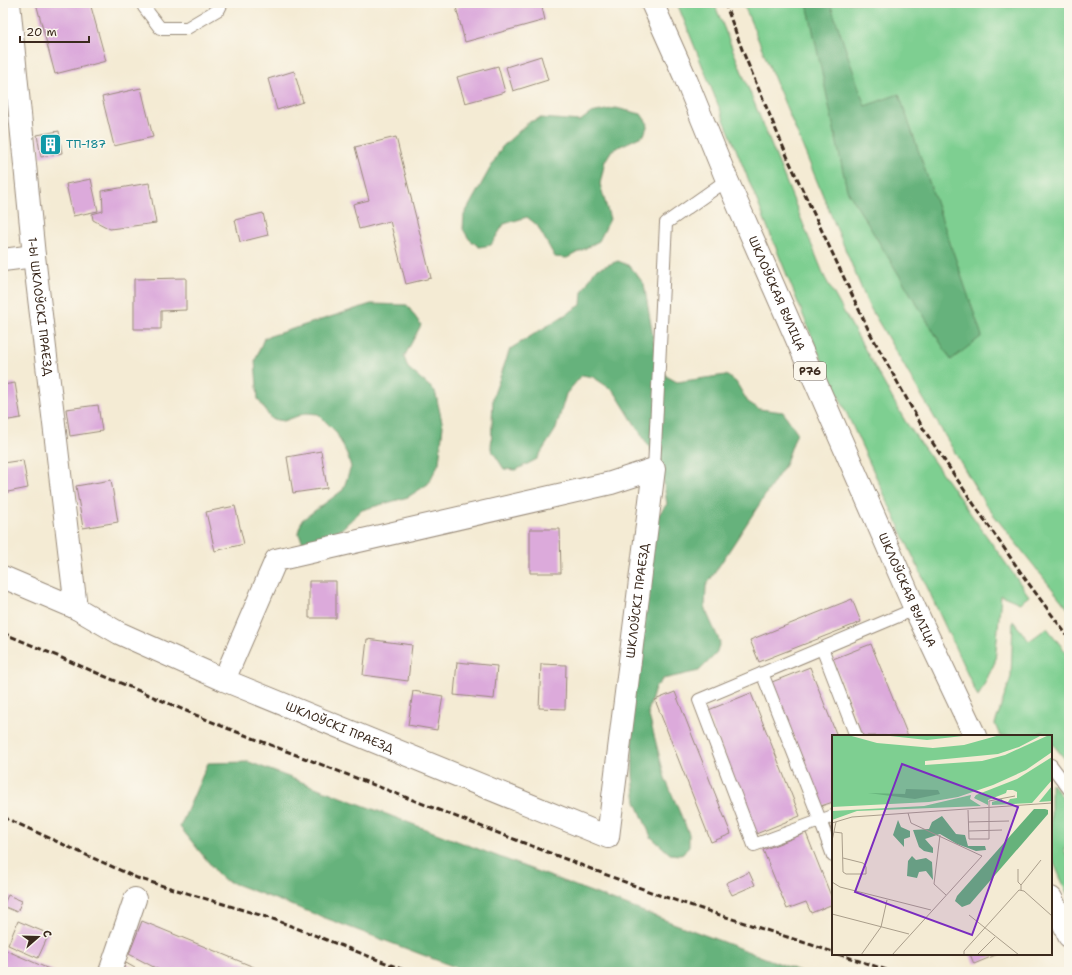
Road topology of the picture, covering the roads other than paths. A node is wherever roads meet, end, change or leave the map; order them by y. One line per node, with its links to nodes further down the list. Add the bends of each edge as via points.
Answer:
1 (9, 3): 6 (street, 1-Ы ШКЛОЎСКІ ПРАЕЗД)
2 (143, 3): 3 (lane, via 160,28 187,28 219,9)
3 (222, 3)
4 (652, 3): 5 (street, ШКЛОЎСКАЯ ВУЛІЦА / Р76)
5 (727, 180): 8 (lane, via 666,223); 11 (street, ШКЛОЎСКАЯ ВУЛІЦА / Р76)
6 (34, 256): 7 (street); 10 (street, 1-Ы ШКЛОЎСКІ ПРАЕЗД)
7 (3, 260)
8 (654, 469): 14 (street, via 611,483 276,560); 14 (street, ШКЛОЎСКІ ПРАЕЗД, via 608,837)
9 (3, 577): 10 (street, ШКЛОЎСКІ ПРАЕЗД)
10 (76, 608): 14 (street, ШКЛОЎСКІ ПРАЕЗД, via 119,633)
11 (915, 608): 12 (lane); 16 (street, ШКЛОЎСКАЯ ВУЛІЦА / Р76)
12 (822, 648): 13 (lane); 15 (lane)
13 (762, 673): 20 (lane); 20 (lane, via 699,700 754,845)
14 (224, 680)
15 (856, 735)
16 (975, 735)
17 (1052, 766): 18 (lane)
18 (1069, 789)
19 (832, 816): 20 (lane)
20 (820, 820): 21 (lane)
21 (832, 853)
22 (135, 899): 25 (street)
23 (1052, 900): 24 (street)
24 (1069, 936)
25 (110, 972)

